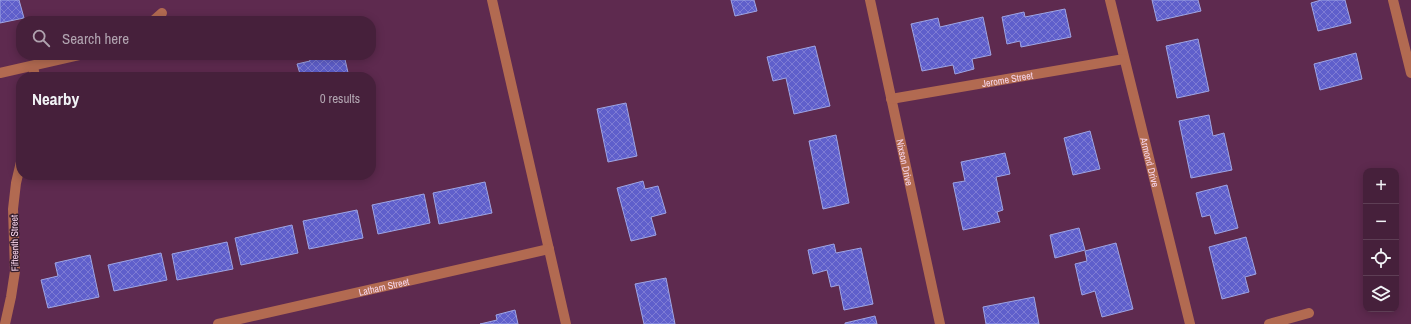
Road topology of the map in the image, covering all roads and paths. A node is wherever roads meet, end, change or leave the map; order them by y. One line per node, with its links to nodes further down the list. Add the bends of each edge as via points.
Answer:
1 (492, 0): 15 (street)
2 (870, 0): 13 (street, Nixson Drive)
3 (1110, 0): 7 (street, Armond Drive)
4 (1393, 0): 12 (street)
5 (162, 12): 6 (street)
6 (158, 16)
7 (1124, 59): 13 (street, Jerome Street); 21 (street, Armond Drive)
8 (58, 60): 9 (street)
9 (33, 66): 10 (street); 11 (street)
10 (34, 72)
11 (0, 73)
12 (1411, 73)
13 (891, 99): 20 (street, Nixson Drive)
14 (17, 180): 17 (street, Fifteenth Street, via 13,209 15,271)
15 (549, 249): 18 (street, Latham Street); 19 (street)
16 (1309, 313): 22 (street)
17 (5, 324)
18 (218, 324)
19 (566, 324)
20 (940, 324)
21 (1190, 324)
22 (1268, 324)

